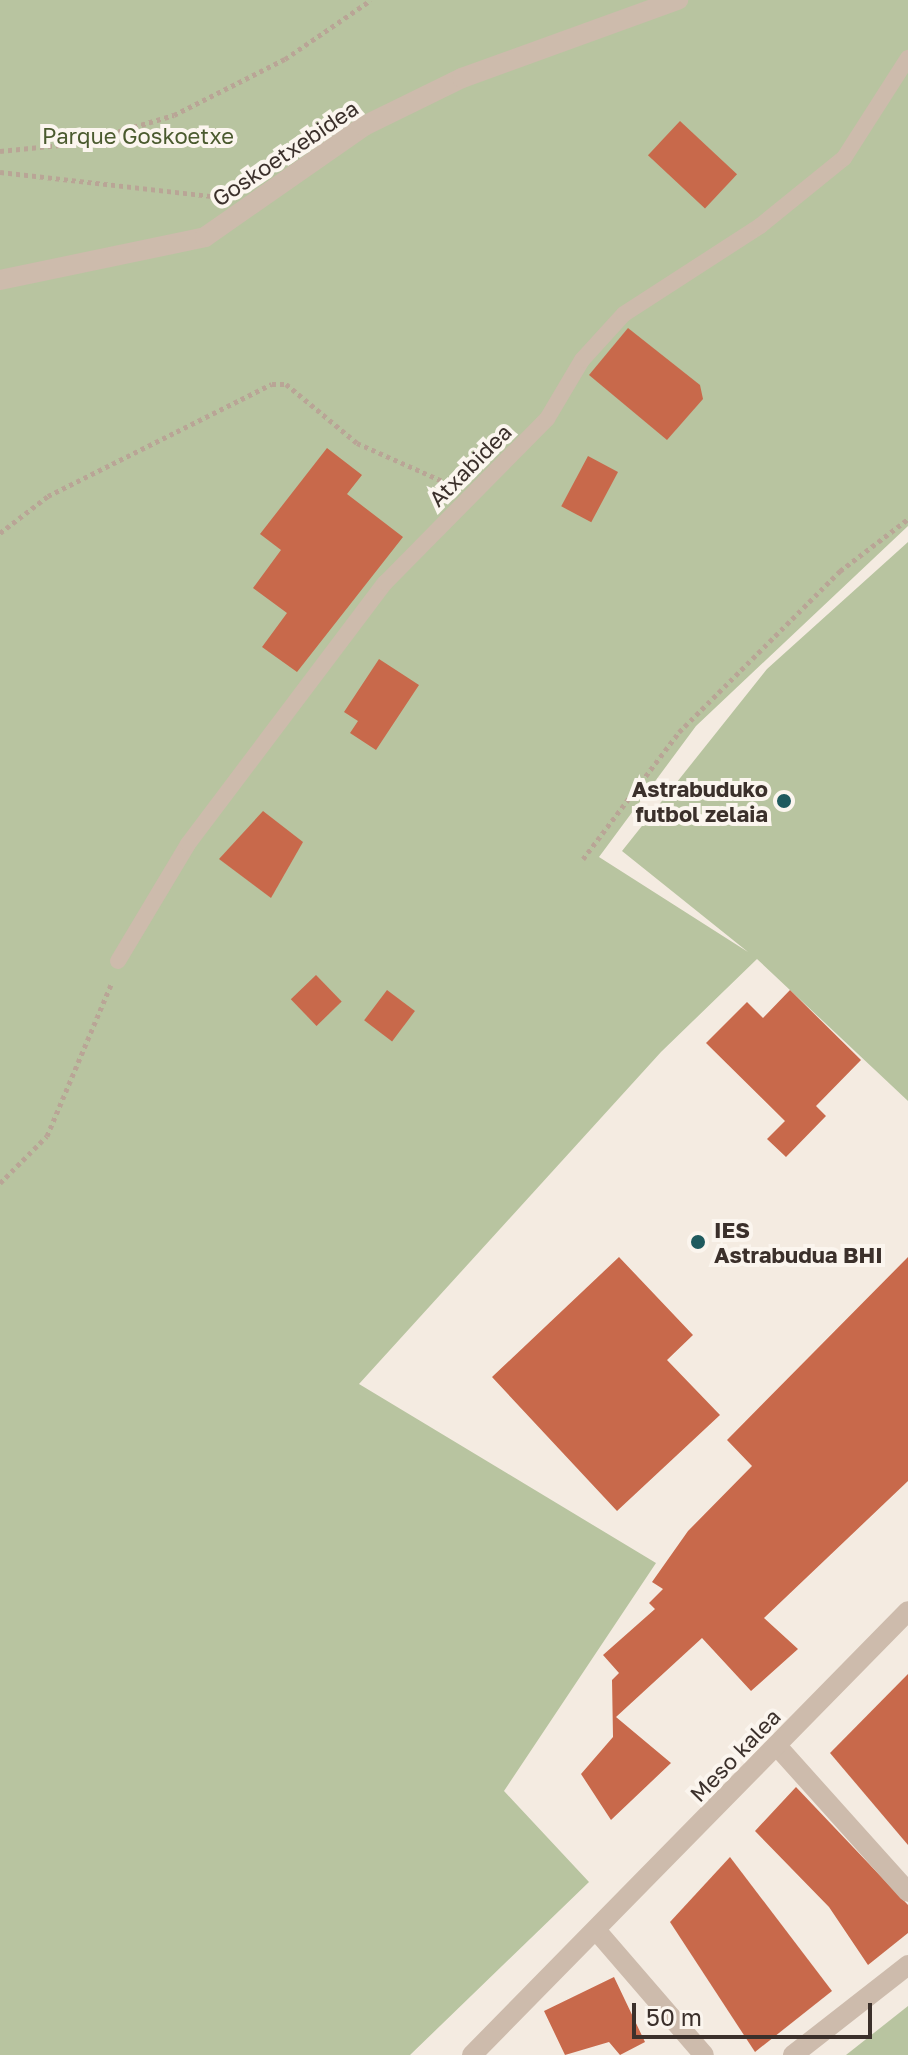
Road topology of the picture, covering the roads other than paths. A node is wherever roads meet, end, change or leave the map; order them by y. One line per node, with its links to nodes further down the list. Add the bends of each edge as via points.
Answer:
1 (678, 0): 3 (street, Goskoetxebidea, via 462,78 364,126 205,237 163,250)
2 (908, 58): 4 (lane, Atxabidea, via 844,158 760,226 624,314 582,360 547,419 385,583 188,844)
3 (0, 280)
4 (118, 961)
5 (908, 1611): 6 (street, Meso kalea)
6 (777, 1746): 7 (street); 8 (street, Meso kalea)
7 (908, 1892)
8 (596, 1930): 10 (street, Meso kalea); 11 (street)
9 (908, 1965): 12 (street)
10 (472, 2055)
11 (704, 2055)
12 (793, 2055)

